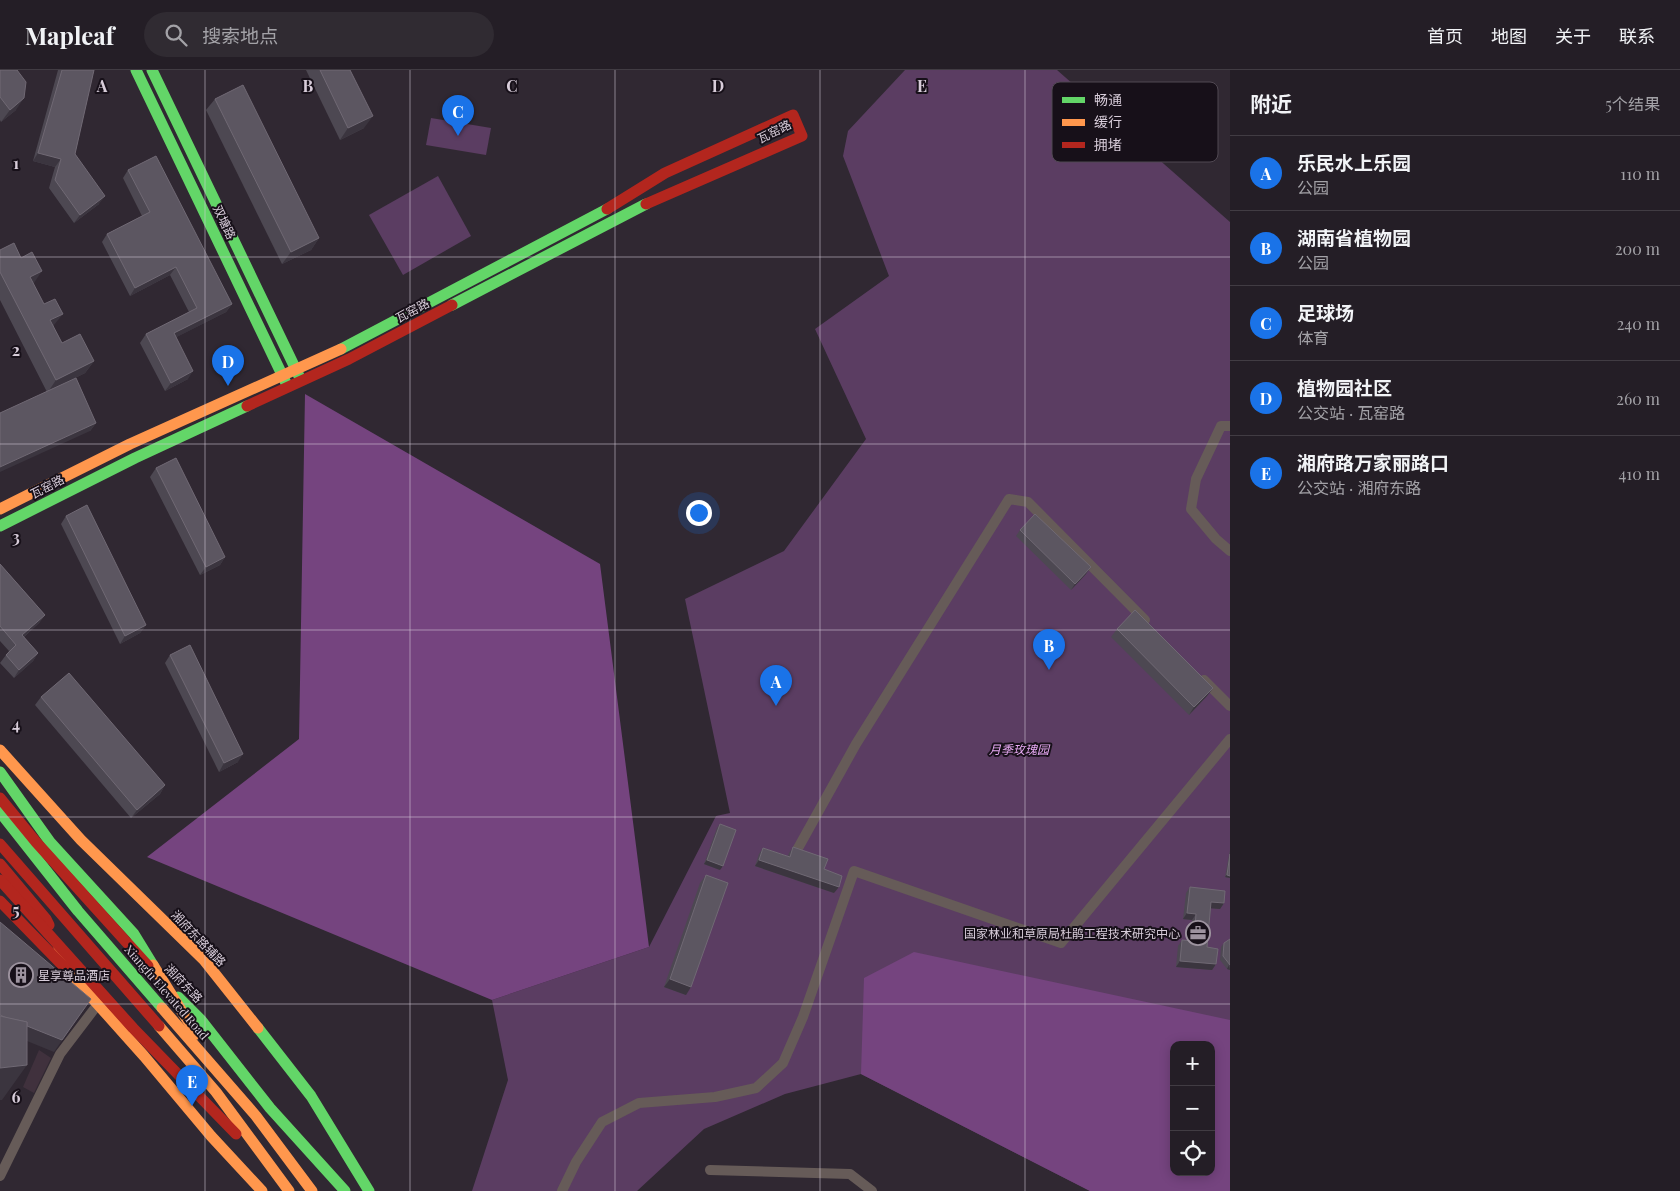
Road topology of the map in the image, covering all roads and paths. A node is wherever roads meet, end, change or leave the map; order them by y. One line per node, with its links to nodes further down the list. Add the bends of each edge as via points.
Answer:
1 (136, 70): 4 (main road, 双塘路)
2 (152, 70): 3 (main road, 双塘路)
3 (296, 369): 4 (main road, 瓦窑路); 5 (main road, 双塘路); 5 (main road, 瓦窑路, via 342,349 517,257 665,174 793,115 802,136 648,204)
4 (282, 375): 6 (main road, 双塘路); 8 (main road, 瓦窑路, via 130,444)
5 (302, 381): 6 (main road, 瓦窑路)
6 (288, 387): 9 (main road, 瓦窑路, via 135,458)
7 (1230, 426): 10 (street, via 1221,426 1196,479 1190,509)
8 (0, 509)
9 (0, 526)
10 (1230, 551)
11 (1153, 629): 20 (street, via 1028,502 1009,498 856,744)
12 (1195, 671): 13 (street)
13 (1230, 706)
14 (1230, 739): 36 (street, via 1061,943 854,871 784,1064 756,1088 715,1097 639,1103 602,1122)
15 (0, 750): 35 (main road, 湘府东路辅路, via 80,840 204,960 311,1096)
16 (0, 772): 26 (main road, via 50,842 134,934)
17 (0, 798): 34 (main road, 湘府东路, via 120,936 201,1020 270,1108)
18 (0, 812): 26 (main road, Xiangfu Elevated Road, via 78,911)
19 (0, 844): 30 (main road, via 216,1092)
20 (797, 850)
21 (0, 864): 24 (main road, via 46,919)
22 (0, 880): 30 (main road, via 133,1028)
23 (0, 901): 24 (main road)
24 (68, 971): 25 (main road)
25 (98, 1004): 27 (main road); 29 (street, via 60,1054)
26 (225, 1081): 33 (main road, Xiangfu Elevated Road, via 256,1116)
27 (211, 1136): 31 (main road); 32 (main road)
28 (710, 1170): 37 (street, via 850,1174)
29 (0, 1176)
30 (286, 1187)
31 (254, 1191)
32 (262, 1191)
33 (312, 1191)
34 (345, 1191)
35 (369, 1191)
36 (562, 1191)
37 (872, 1191)

